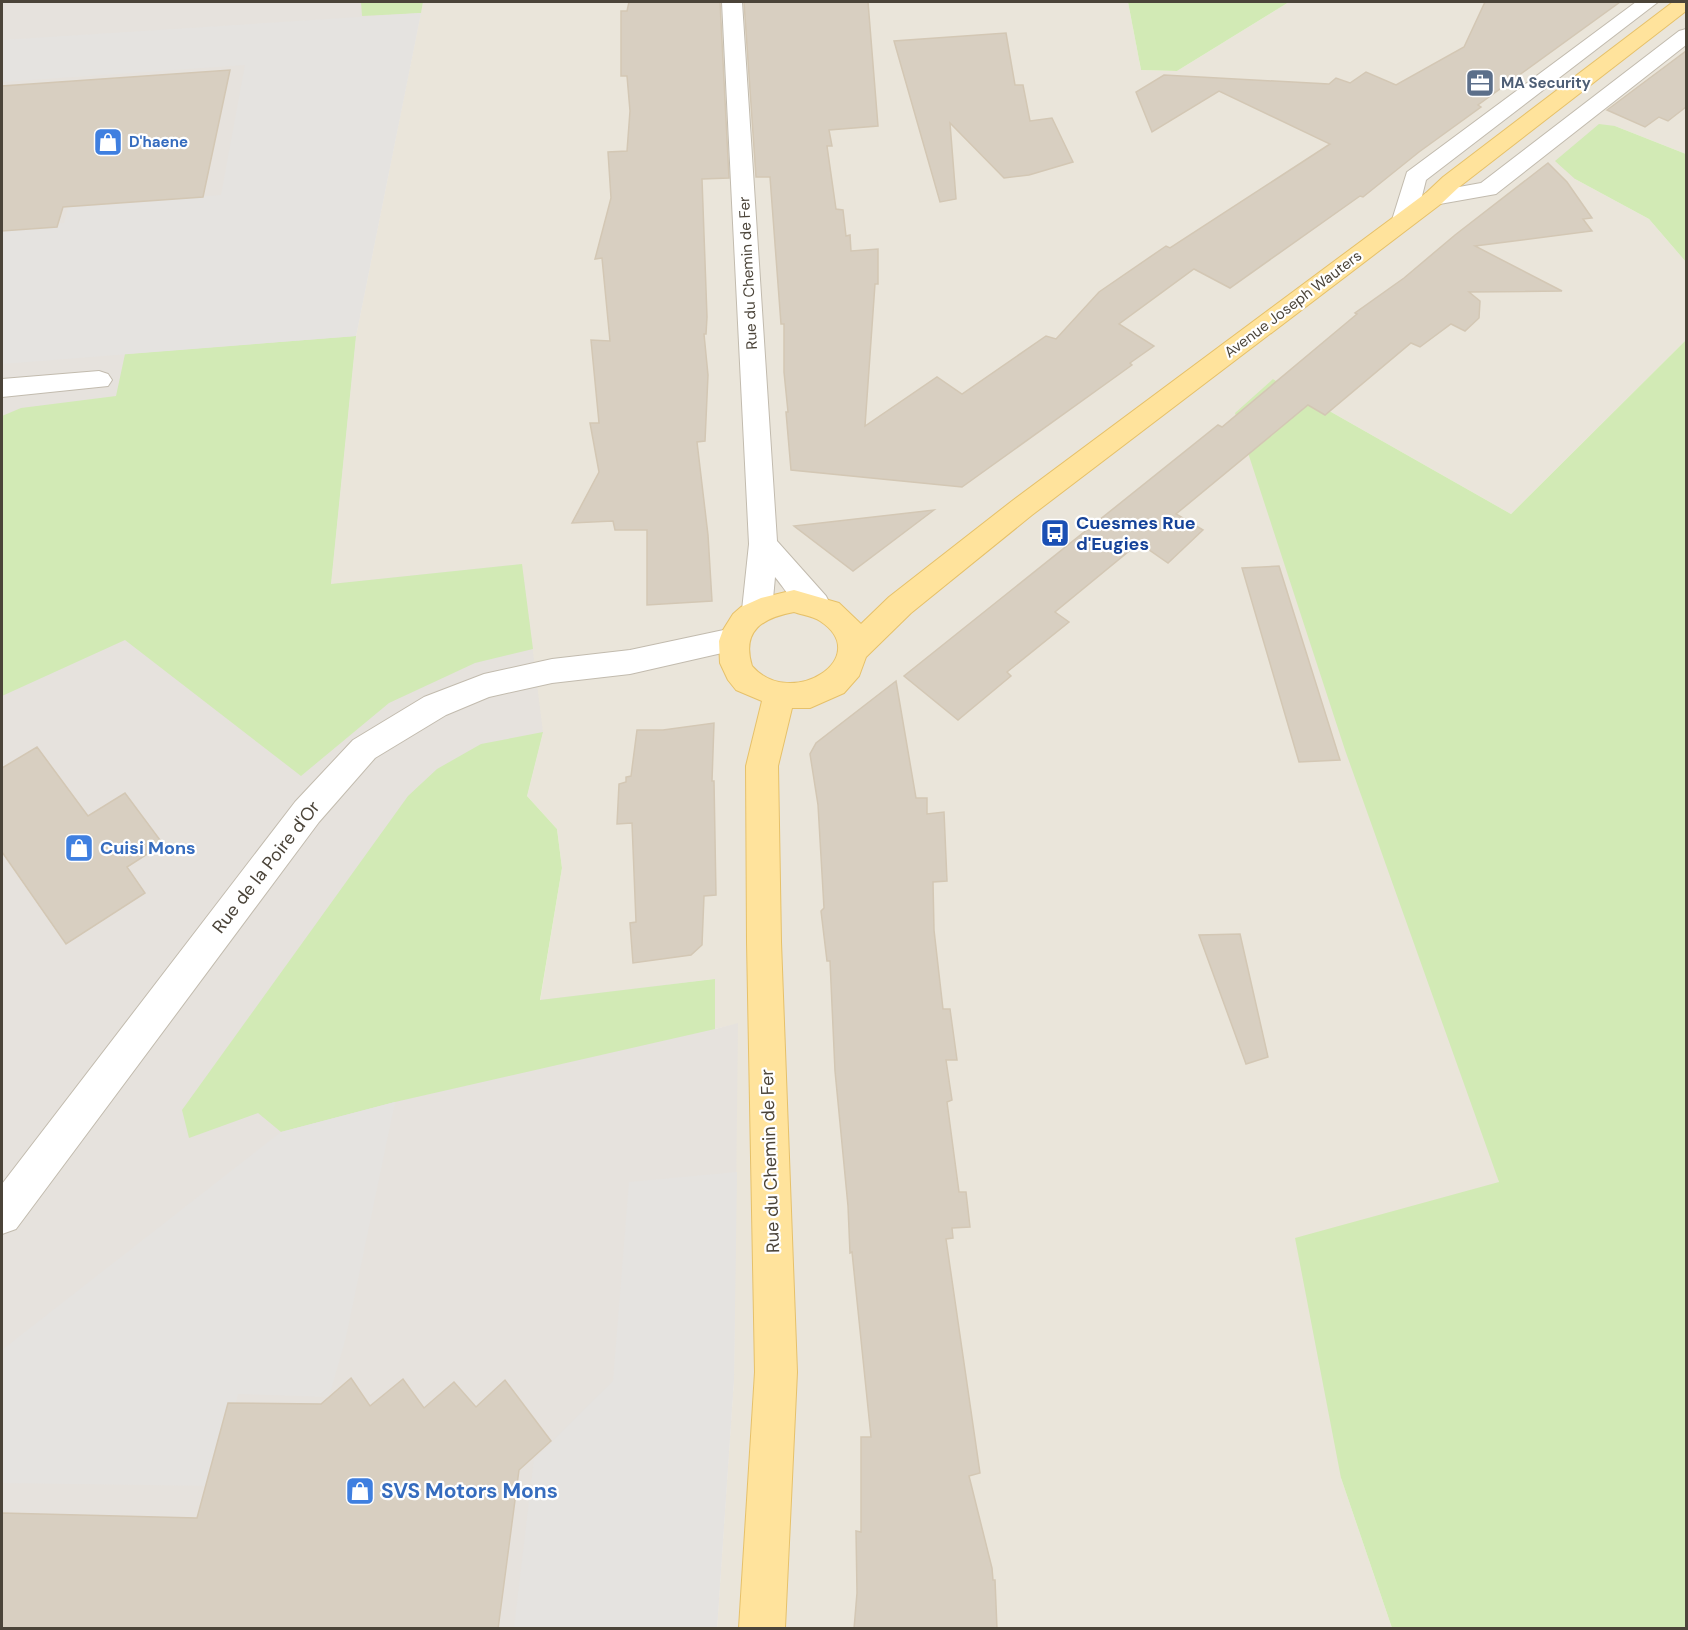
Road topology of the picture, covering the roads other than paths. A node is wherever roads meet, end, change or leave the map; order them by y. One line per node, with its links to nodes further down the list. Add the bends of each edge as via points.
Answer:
1 (732, 2): 9 (street, Rue du Chemin de Fer)
2 (1648, 2): 6 (street, via 1415,177)
3 (1685, 2): 5 (main road, Avenue Joseph Wauters)
4 (1686, 35): 5 (street, via 1488,189)
5 (1442, 190): 6 (main road, Avenue Joseph Wauters)
6 (1404, 220): 11 (main road, Avenue Joseph Wauters, via 1022,508)
7 (99, 380): 8 (street)
8 (2, 388)
9 (763, 544): 10 (street); 12 (street, Rue du Chemin de Fer)
10 (815, 603): 12 (main road, via 794,601); 13 (main road)
11 (900, 605): 13 (main road, Avenue Joseph Wauters); 14 (main road, Avenue Joseph Wauters)
12 (757, 610): 15 (main road, via 737,630)
13 (842, 619): 14 (main road)
14 (855, 649): 16 (main road, via 851,666 829,688 801,697)
15 (734, 653): 16 (main road, via 745,680); 17 (street, Rue de la Poire d'Or, via 552,671 484,686 435,706 364,749 307,812)
16 (779, 696): 18 (main road, Rue du Chemin de Fer, via 762,766 776,1372)
17 (2, 1215)
18 (762, 1629)

